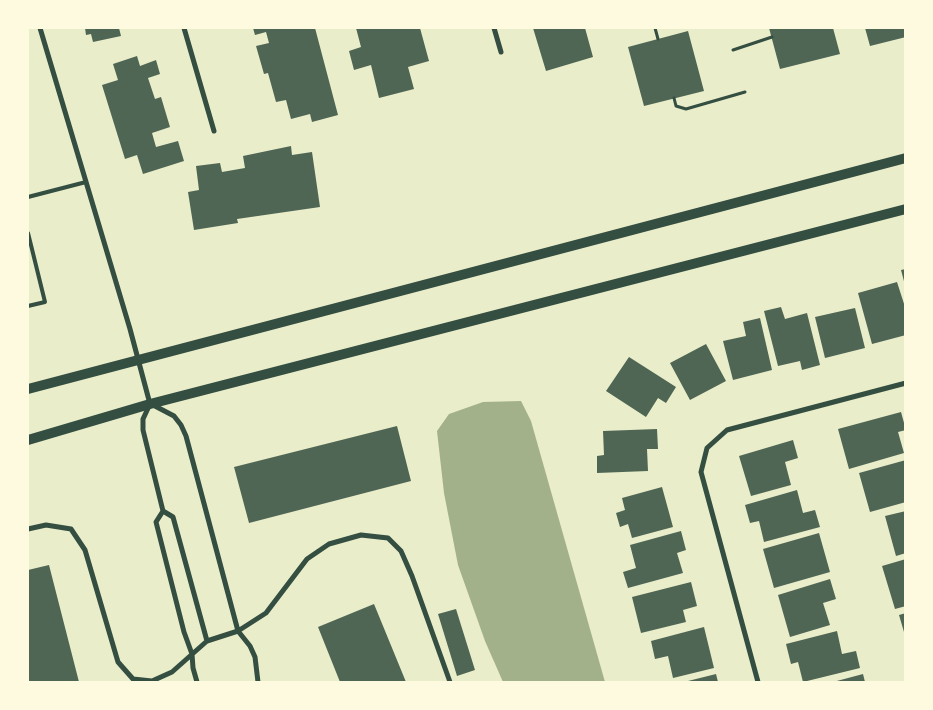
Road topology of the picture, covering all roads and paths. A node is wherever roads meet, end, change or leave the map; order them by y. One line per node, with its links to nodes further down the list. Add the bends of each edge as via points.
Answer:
1 (40, 28): 13 (street)
2 (184, 28): 11 (street)
3 (494, 28): 8 (street)
4 (655, 28): 6 (path)
5 (772, 37): 7 (path)
6 (658, 39)
7 (733, 50)
8 (502, 52)
9 (745, 92): 10 (path, via 686,109 676,106)
10 (674, 98)
11 (214, 131)
12 (906, 158): 18 (main road)
13 (86, 182): 14 (lane); 18 (street)
14 (28, 197)
15 (906, 209): 21 (main road)
16 (28, 233): 17 (lane, via 45,302)
17 (28, 306)
18 (138, 359): 20 (main road); 21 (street)
19 (906, 382): 31 (street, via 727,430 707,448 701,472)
20 (28, 389)
21 (150, 404): 22 (main road); 23 (street, via 143,419 143,430); 25 (street, via 182,425)
22 (28, 440)
23 (163, 511): 26 (street, via 173,517); 27 (street, via 156,522 157,529)
24 (28, 529): 27 (street, via 46,524 71,529 86,550 118,662 133,679 152,681 172,672)
25 (238, 631): 26 (street); 29 (street, via 255,657); 30 (street, via 266,613 308,559 329,544 360,536 388,538 401,551)
26 (207, 640): 27 (street)
27 (192, 654): 28 (street)
28 (197, 682)
29 (258, 682)
30 (450, 682)
31 (758, 682)

